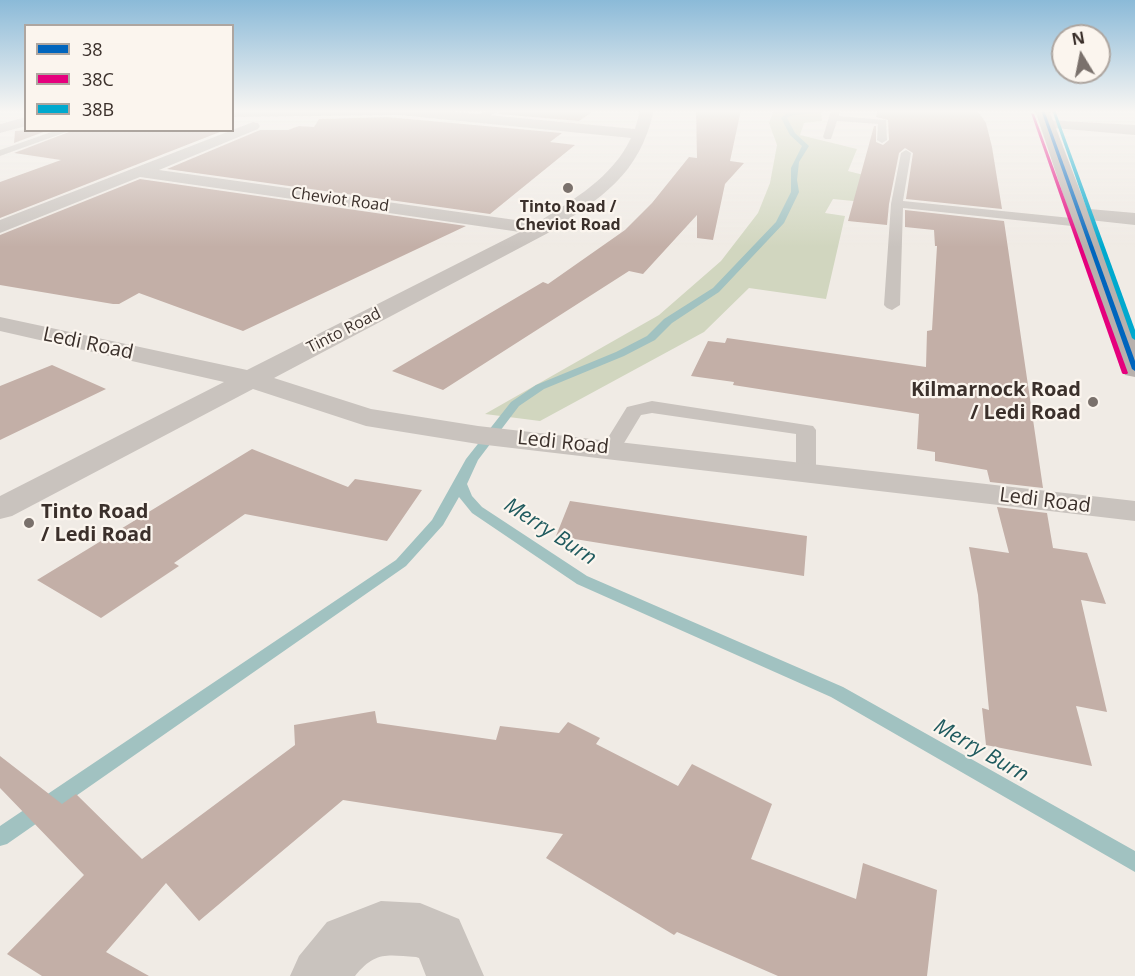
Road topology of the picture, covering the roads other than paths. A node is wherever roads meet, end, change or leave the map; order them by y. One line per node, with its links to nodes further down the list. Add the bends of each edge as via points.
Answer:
1 (180, 156): 5 (street)
2 (631, 156): 10 (street, Tinto Road, via 610,180)
3 (906, 156): 6 (lane)
4 (1058, 156): 7 (main road)
5 (139, 172): 9 (street); 10 (street, Cheviot Road)
6 (897, 204): 7 (lane); 11 (lane)
7 (1080, 218): 8 (street); 13 (main road)
8 (1135, 219)
9 (0, 227)
10 (541, 229): 14 (street, Tinto Road)
11 (892, 305)
12 (0, 324): 14 (street, Ledi Road)
13 (1135, 369)
14 (249, 380): 15 (street, Ledi Road, via 366,417 478,435); 17 (street, Tinto Road)
15 (611, 449): 16 (street, Ledi Road); 16 (lane, via 634,411 652,406 806,430)
16 (807, 473): 18 (street, Ledi Road)
17 (0, 509)
18 (1135, 511)
19 (319, 976): 20 (street, via 347,942 381,928 420,930 439,939)
20 (455, 976)

